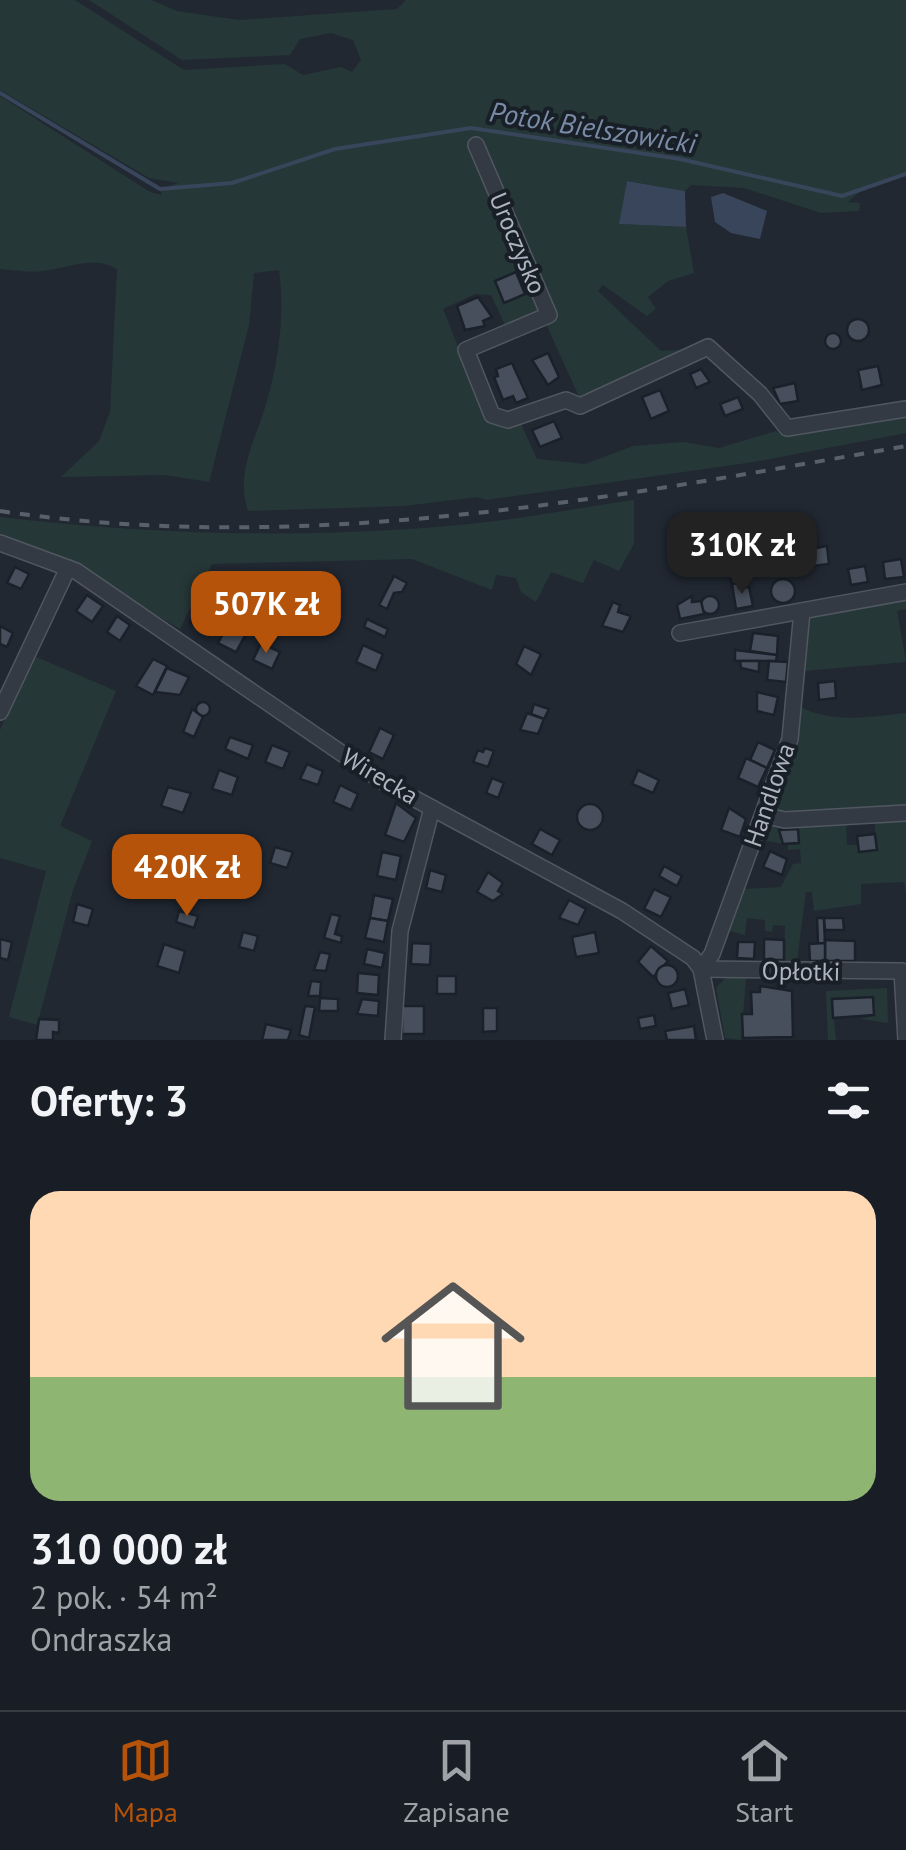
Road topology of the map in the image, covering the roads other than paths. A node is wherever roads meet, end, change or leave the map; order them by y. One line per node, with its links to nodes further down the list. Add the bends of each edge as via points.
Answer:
1 (476, 145): 2 (street, Uroczysko, via 548,315 466,350 492,415 508,420 562,400 580,406 708,347 787,428)
2 (906, 409)
3 (0, 543): 4 (street, Wirecka)
4 (68, 568): 8 (street); 9 (street, Wirecka)
5 (906, 592): 6 (street)
6 (802, 611): 7 (street); 11 (street, Handlowa, via 790,738)
7 (680, 632)
8 (0, 712)
9 (432, 808): 12 (street, Wirecka, via 622,911); 13 (street, via 398,947)
10 (906, 813): 11 (street, via 786,820)
11 (764, 815): 12 (street, Handlowa)
12 (701, 969): 14 (street); 15 (street, Opłotki, via 902,971)
13 (393, 1040)
14 (715, 1040)
15 (906, 1040)

